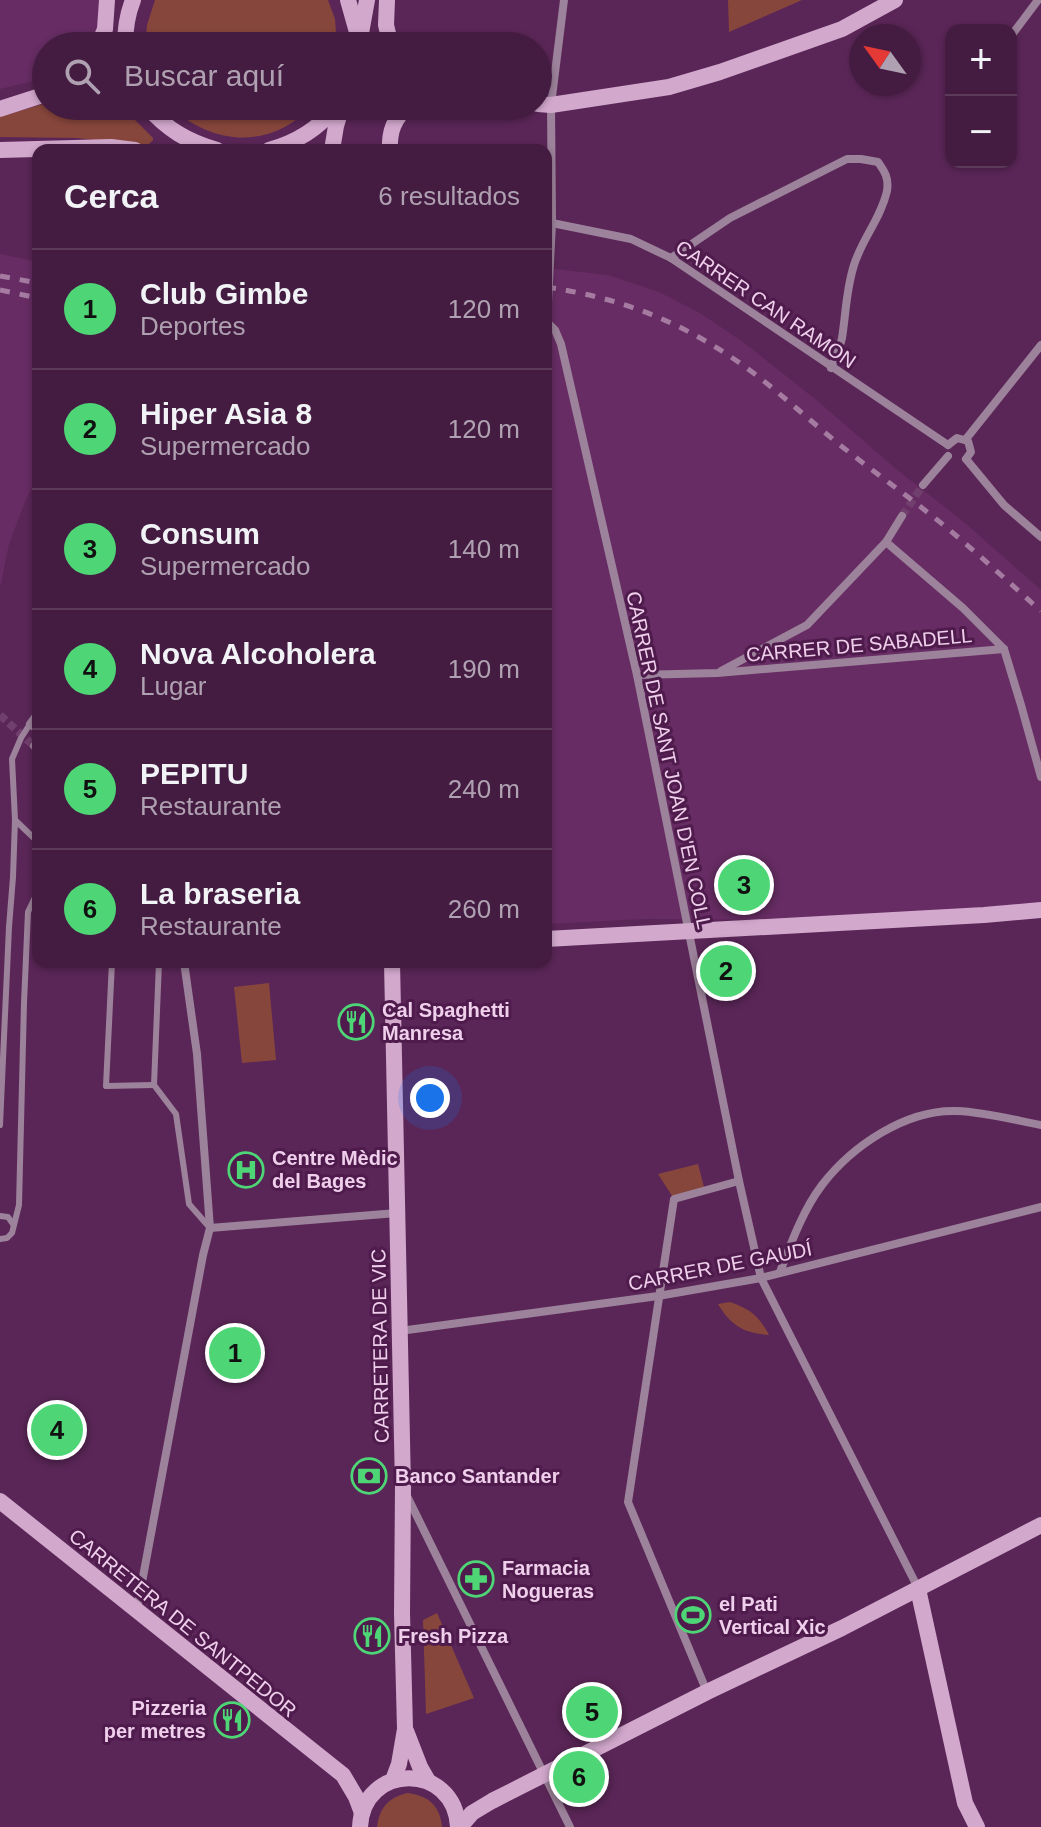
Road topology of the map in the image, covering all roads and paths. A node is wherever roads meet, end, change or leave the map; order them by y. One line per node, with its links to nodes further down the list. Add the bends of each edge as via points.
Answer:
1 (107, 0): 10 (street)
2 (348, 0): 13 (street)
3 (367, 0): 14 (street)
4 (387, 0): 15 (street)
5 (564, 0): 16 (street, CARRER DE SANT JOAN D'EN COLL)
6 (895, 0): 18 (street, via 842,29 720,72 669,87)
7 (1038, 0): 9 (street)
8 (130, 4): 11 (street); 12 (street)
9 (1017, 28)
10 (104, 32)
11 (114, 32)
12 (125, 32)
13 (356, 32)
14 (361, 32)
15 (388, 32)
16 (552, 66)
17 (32, 99): 19 (street)
18 (552, 104)
19 (0, 109)
20 (159, 120): 25 (street)
21 (325, 120): 26 (street)
22 (337, 120): 27 (street)
23 (396, 120): 28 (street)
24 (546, 120): 29 (street, CARRER DE SANT JOAN D'EN COLL)
25 (196, 144)
26 (287, 144)
27 (333, 144)
28 (390, 144)
29 (546, 144)
30 (0, 150): 31 (street)
31 (32, 150)
32 (552, 223): 33 (street, CARRER CAN RAMON, via 631,239)
33 (671, 258): 36 (street, CARRER CAN RAMON); 36 (street, via 730,218 847,159 878,162 886,173 887,191 855,262 842,341)
34 (552, 327): 46 (street, CARRER DE SANT JOAN D'EN COLL, via 561,344)
35 (1041, 345): 37 (street)
36 (831, 368): 38 (street, CARRER CAN RAMON)
37 (966, 439): 38 (street, via 955,438); 39 (street, via 971,449)
38 (948, 445): 39 (street)
39 (957, 460): 40 (street); 42 (street)
40 (923, 485)
41 (902, 516): 43 (street)
42 (1041, 537)
43 (886, 542): 44 (street); 45 (street, via 807,625)
44 (1004, 649): 45 (street, CARRER DE SABADELL); 48 (street)
45 (717, 673): 46 (street, CARRER DE SABADELL)
46 (637, 675): 53 (street, CARRER DE SANT JOAN D'EN COLL)
47 (32, 729): 49 (lane, via 21,738 12,759)
48 (1041, 777)
49 (15, 820): 50 (lane); 60 (lane)
50 (32, 836)
51 (32, 904): 66 (lane, via 19,1205)
52 (1041, 910): 53 (street)
53 (688, 930): 54 (street); 62 (street, CARRER DE SANT JOAN D'EN COLL)
54 (552, 939)
55 (112, 968): 59 (lane, via 106,1086)
56 (159, 968): 59 (lane)
57 (185, 968): 67 (street)
58 (392, 968): 65 (street, CARRETERA DE VIC)
59 (154, 1085): 67 (lane, via 176,1114 189,1204)
60 (0, 1125)
61 (1041, 1125): 69 (street, via 958,1111 890,1126 821,1186)
62 (739, 1181): 70 (street, CARRER DE SANT JOAN D'EN COLL); 71 (street, via 674,1199)
63 (1041, 1207): 69 (street, CARRER DE GAUDÍ)
64 (1, 1213): 66 (lane)
65 (397, 1213): 67 (street); 72 (street, CARRETERA DE VIC)
66 (13, 1224): 68 (lane, via 10,1235)
67 (210, 1228): 77 (street)
68 (0, 1239)
69 (780, 1272): 70 (street, CARRER DE GAUDÍ)
70 (761, 1278): 71 (street, CARRER DE GAUDÍ); 76 (street, CARRER DE SANT JOAN D'EN COLL)
71 (658, 1296): 72 (street, CARRER DE GAUDÍ); 78 (street, via 628,1502)
72 (400, 1331): 73 (street, CARRETERA DE VIC)
73 (403, 1487): 79 (street, CARRETERA DE VIC); 81 (street)
74 (0, 1501): 77 (street, CARRETERA DE SANTPEDOR)
75 (1041, 1525): 76 (street)
76 (918, 1589): 78 (street); 87 (street, via 965,1803)
77 (136, 1612): 80 (street, CARRETERA DE SANTPEDOR)
78 (707, 1692): 81 (street)
79 (405, 1729): 82 (street, CARRETERA DE VIC); 83 (street, CARRETERA DE VIC, via 399,1764)
80 (343, 1775): 83 (street, CARRETERA DE SANTPEDOR); 84 (street, CARRETERA DE SANTPEDOR)
81 (545, 1775): 85 (street, via 480,1807); 86 (street)
82 (428, 1781): 83 (street, CARRETERA DE SANTPEDOR, via 411,1777); 85 (street, CARRETERA DE VIC, via 449,1798)
83 (387, 1783): 84 (street, via 369,1799)
84 (361, 1820)
85 (459, 1827)
86 (570, 1827)
87 (977, 1827)

